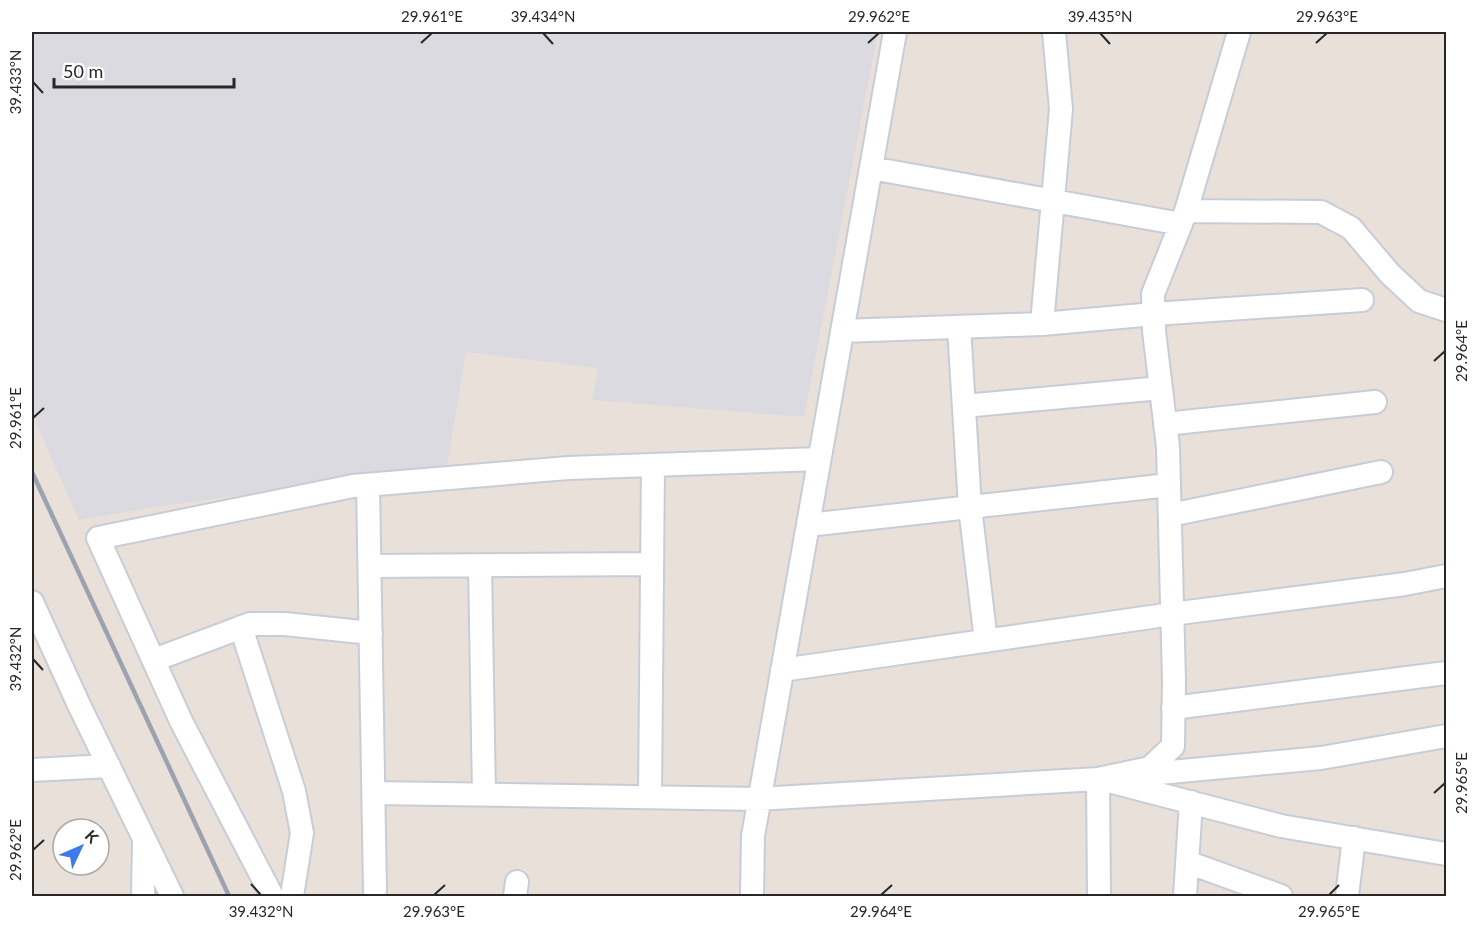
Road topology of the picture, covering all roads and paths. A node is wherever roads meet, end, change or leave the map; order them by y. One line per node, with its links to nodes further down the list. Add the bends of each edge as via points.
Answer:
1 (895, 32): 4 (street)
2 (1054, 32): 5 (street, via 1060,109)
3 (1239, 32): 6 (street)
4 (871, 168): 5 (street); 12 (street)
5 (1053, 200): 6 (street); 10 (street)
6 (1184, 218): 8 (street, via 1321,212 1351,228 1419,301); 9 (street, via 1153,294)
7 (1362, 300): 9 (street)
8 (1446, 310)
9 (1154, 314): 10 (street); 13 (street)
10 (1042, 324): 11 (street)
11 (959, 327): 12 (street); 15 (street)
12 (842, 331): 17 (street)
13 (1161, 388): 15 (street); 16 (street)
14 (1375, 402): 16 (street)
15 (964, 406): 22 (street)
16 (1165, 424): 21 (street)
17 (819, 459): 18 (street); 24 (street)
18 (653, 465): 20 (street); 25 (street)
19 (1381, 472): 23 (street)
20 (368, 485): 27 (street); 34 (street, via 98,538)
21 (1169, 485): 22 (street); 23 (street)
22 (970, 507): 24 (street); 33 (street)
23 (1170, 515): 30 (street)
24 (807, 525): 35 (street)
25 (652, 564): 26 (street); 44 (street)
26 (480, 565): 27 (street); 43 (street)
27 (370, 566): 32 (street)
28 (1446, 576): 30 (street)
29 (32, 602): 39 (street)
30 (1172, 614): 33 (street); 37 (street)
31 (241, 627): 32 (street, via 285,624); 34 (street); 55 (street, via 294,791 302,833)
32 (371, 633): 42 (street)
33 (986, 641): 35 (street)
34 (154, 660): 54 (street, via 181,721)
35 (782, 670): 45 (street)
36 (1446, 673): 37 (street)
37 (1173, 708): 41 (street, via 1173,746 1150,768)
38 (1446, 736): 41 (street, via 1321,758)
39 (109, 766): 40 (street); 47 (street)
40 (32, 770)
41 (1098, 778): 45 (street); 46 (street); 57 (street)
42 (374, 793): 43 (street); 51 (street)
43 (484, 794): 44 (street)
44 (650, 797): 45 (street)
45 (759, 799): 56 (street, via 753,836)
46 (1191, 802): 48 (street, via 1281,826); 50 (street)
47 (144, 838): 52 (street); 53 (street)
48 (1354, 838): 49 (street); 60 (street)
49 (1446, 854)
50 (1187, 862): 58 (street); 59 (street)
51 (375, 891)
52 (143, 897)
53 (172, 897)
54 (273, 897)
55 (292, 897)
56 (752, 897)
57 (1099, 897)
58 (1185, 897)
59 (1281, 897)
60 (1347, 897)

